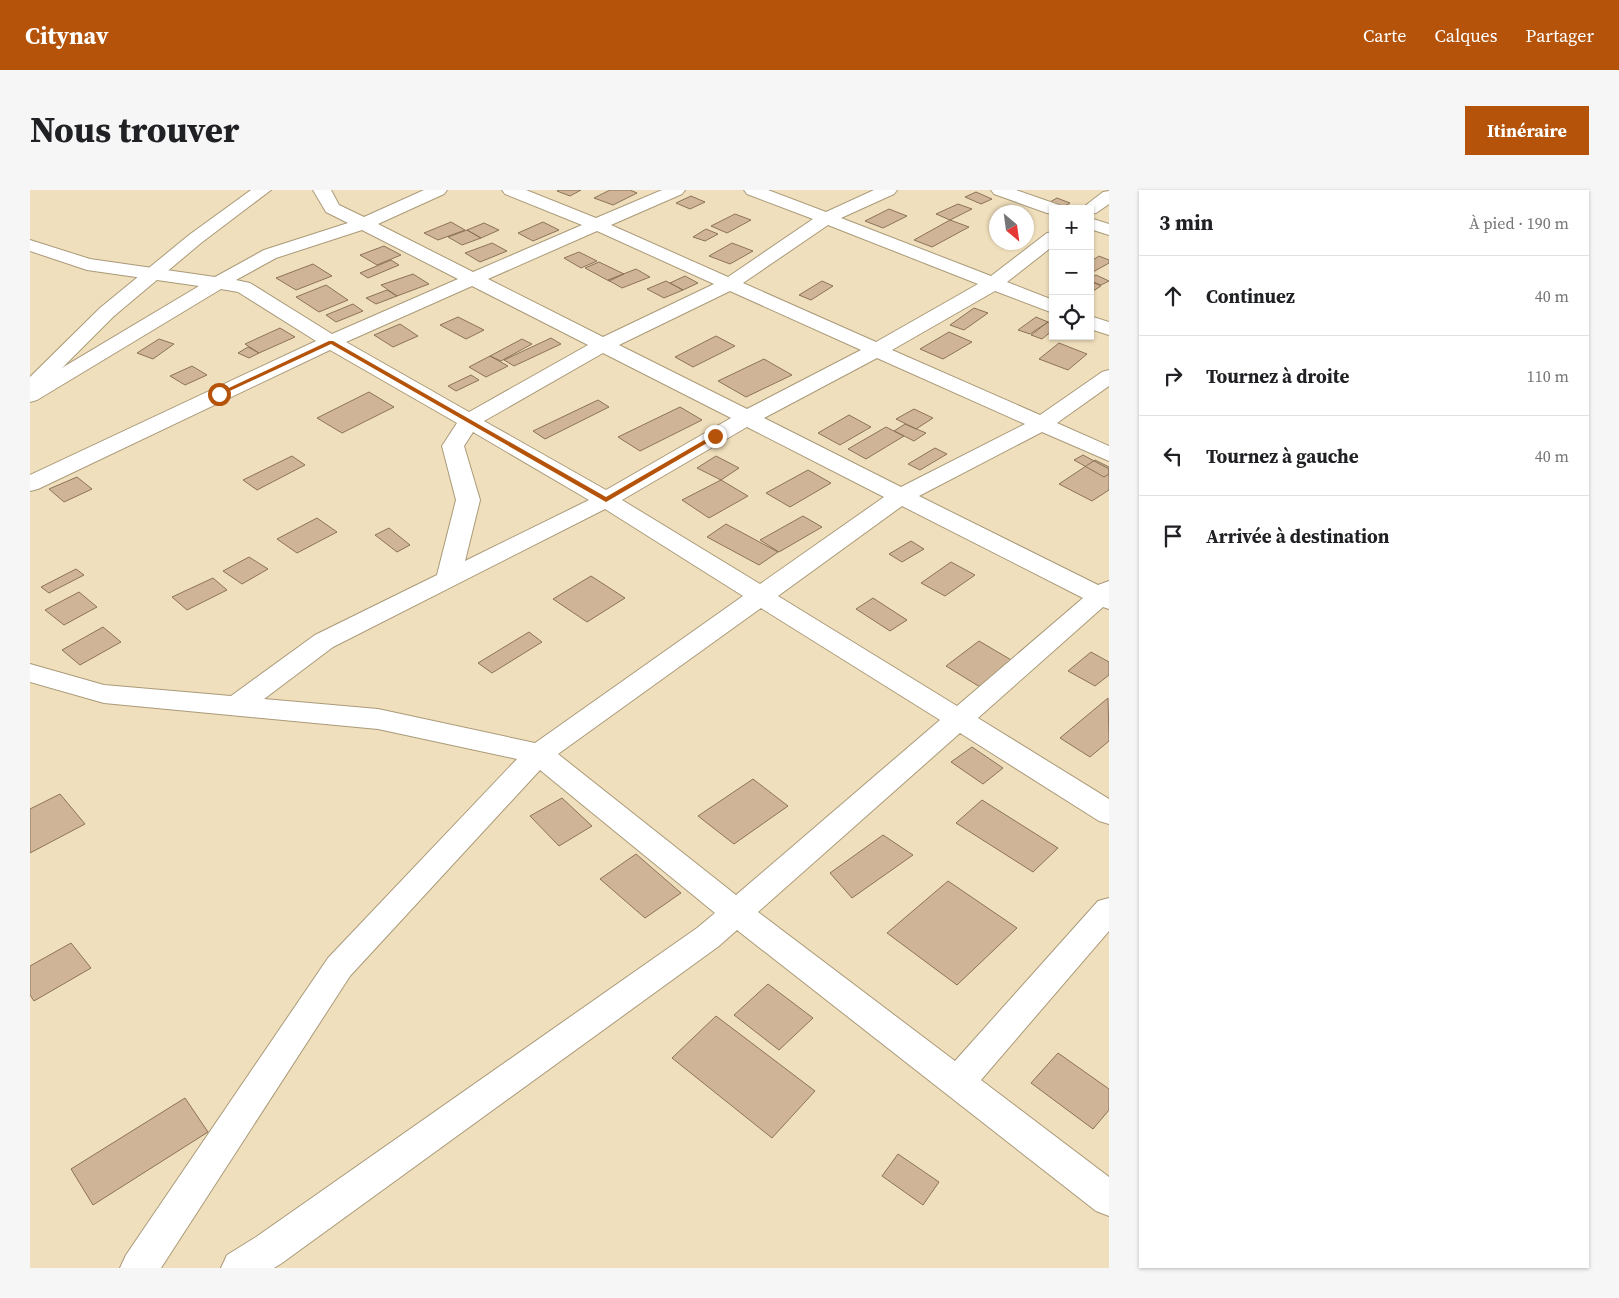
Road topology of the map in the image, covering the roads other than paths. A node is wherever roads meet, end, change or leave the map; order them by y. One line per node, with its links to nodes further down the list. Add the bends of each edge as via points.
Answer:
1 (262, 190): 19 (street)
2 (322, 190): 13 (street, via 332,208)
3 (438, 190): 13 (street)
4 (511, 190): 15 (street)
5 (676, 190): 15 (street)
6 (753, 190): 12 (street)
7 (888, 190): 12 (street)
8 (1000, 190): 11 (street)
9 (1109, 196): 10 (street)
10 (1094, 206)
11 (1049, 208)
12 (825, 218): 22 (street); 23 (street)
13 (364, 224): 20 (street); 21 (street, via 270,254)
14 (1094, 224): 16 (street)
15 (597, 225): 20 (street); 22 (street)
16 (1109, 230)
17 (1049, 240): 23 (street)
18 (30, 246): 19 (street, via 87,264)
19 (154, 274): 21 (street); 31 (street, via 107,312)
20 (475, 279): 27 (street); 28 (street)
21 (218, 283): 27 (street, via 243,287); 32 (street)
22 (730, 284): 28 (street); 29 (street)
23 (993, 284): 24 (street); 29 (street)
24 (1049, 305)
25 (1094, 324): 26 (street)
26 (1109, 330)
27 (331, 342): 34 (street); 37 (street)
28 (603, 344): 33 (street); 34 (street)
29 (877, 350): 33 (street); 35 (street)
30 (1109, 376): 35 (street)
31 (30, 389)
32 (30, 396)
33 (747, 418): 38 (street); 39 (street)
34 (469, 421): 39 (street); 40 (street, via 453,446 468,500)
35 (1042, 424): 36 (street); 38 (street)
36 (1109, 454)
37 (30, 484)
38 (899, 497): 41 (street); 42 (street)
39 (606, 500): 40 (street); 41 (street)
40 (448, 579): 44 (street, via 324,641)
41 (761, 596): 45 (street); 46 (street)
42 (1106, 596): 45 (street)
43 (30, 673): 44 (street, via 104,694)
44 (236, 706): 46 (street, via 378,719)
45 (958, 719): 47 (street); 49 (street)
46 (539, 754): 49 (street); 52 (street, via 339,966)
47 (1109, 813)
48 (1109, 910): 50 (street)
49 (736, 912): 50 (street); 53 (street, via 708,937)
50 (958, 1082): 51 (street)
51 (1109, 1199)
52 (139, 1268)
53 (240, 1268)

